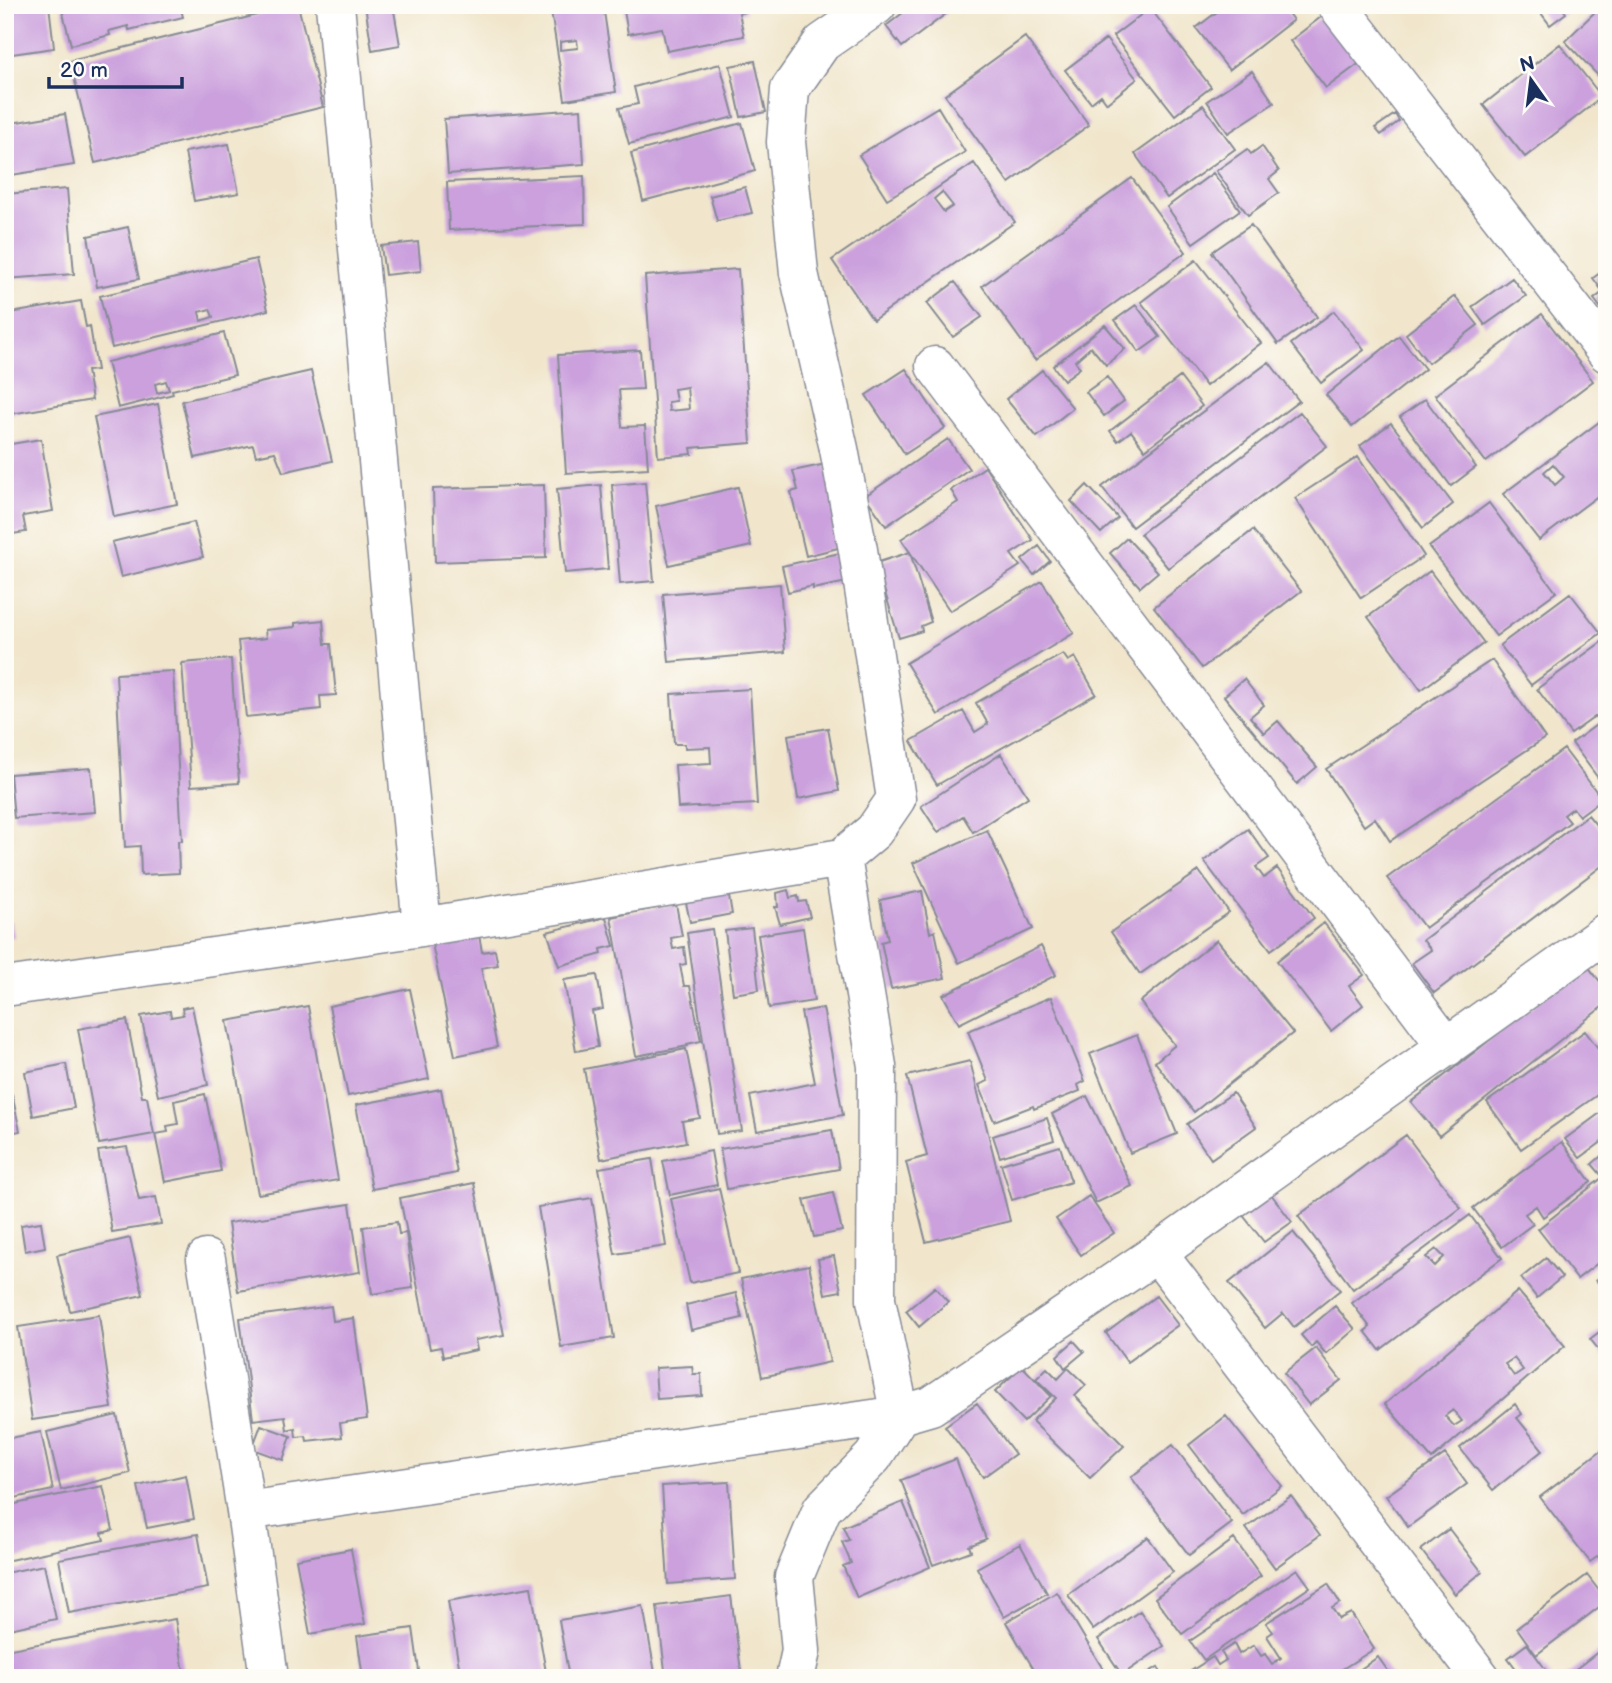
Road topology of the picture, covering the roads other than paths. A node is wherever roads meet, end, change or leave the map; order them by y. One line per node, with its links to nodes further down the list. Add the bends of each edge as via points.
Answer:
1 (335, 5): 7 (street)
2 (877, 5): 6 (street, via 822,43 790,89 786,142 799,274 858,550 896,799 874,831)
3 (1337, 5): 4 (street)
4 (1607, 354)
5 (935, 366): 10 (street)
6 (842, 858): 7 (street); 13 (street, via 877,1066 876,1300)
7 (422, 927): 9 (street)
8 (1604, 940): 10 (street)
9 (5, 987)
10 (1447, 1047): 11 (street)
11 (1157, 1253): 13 (street, via 931,1406); 17 (street)
12 (206, 1259): 14 (street)
13 (900, 1415): 14 (street); 16 (street, via 873,1457 822,1509 794,1577 801,1651)
14 (246, 1511): 15 (street)
15 (269, 1678)
16 (795, 1678)
17 (1481, 1678)

